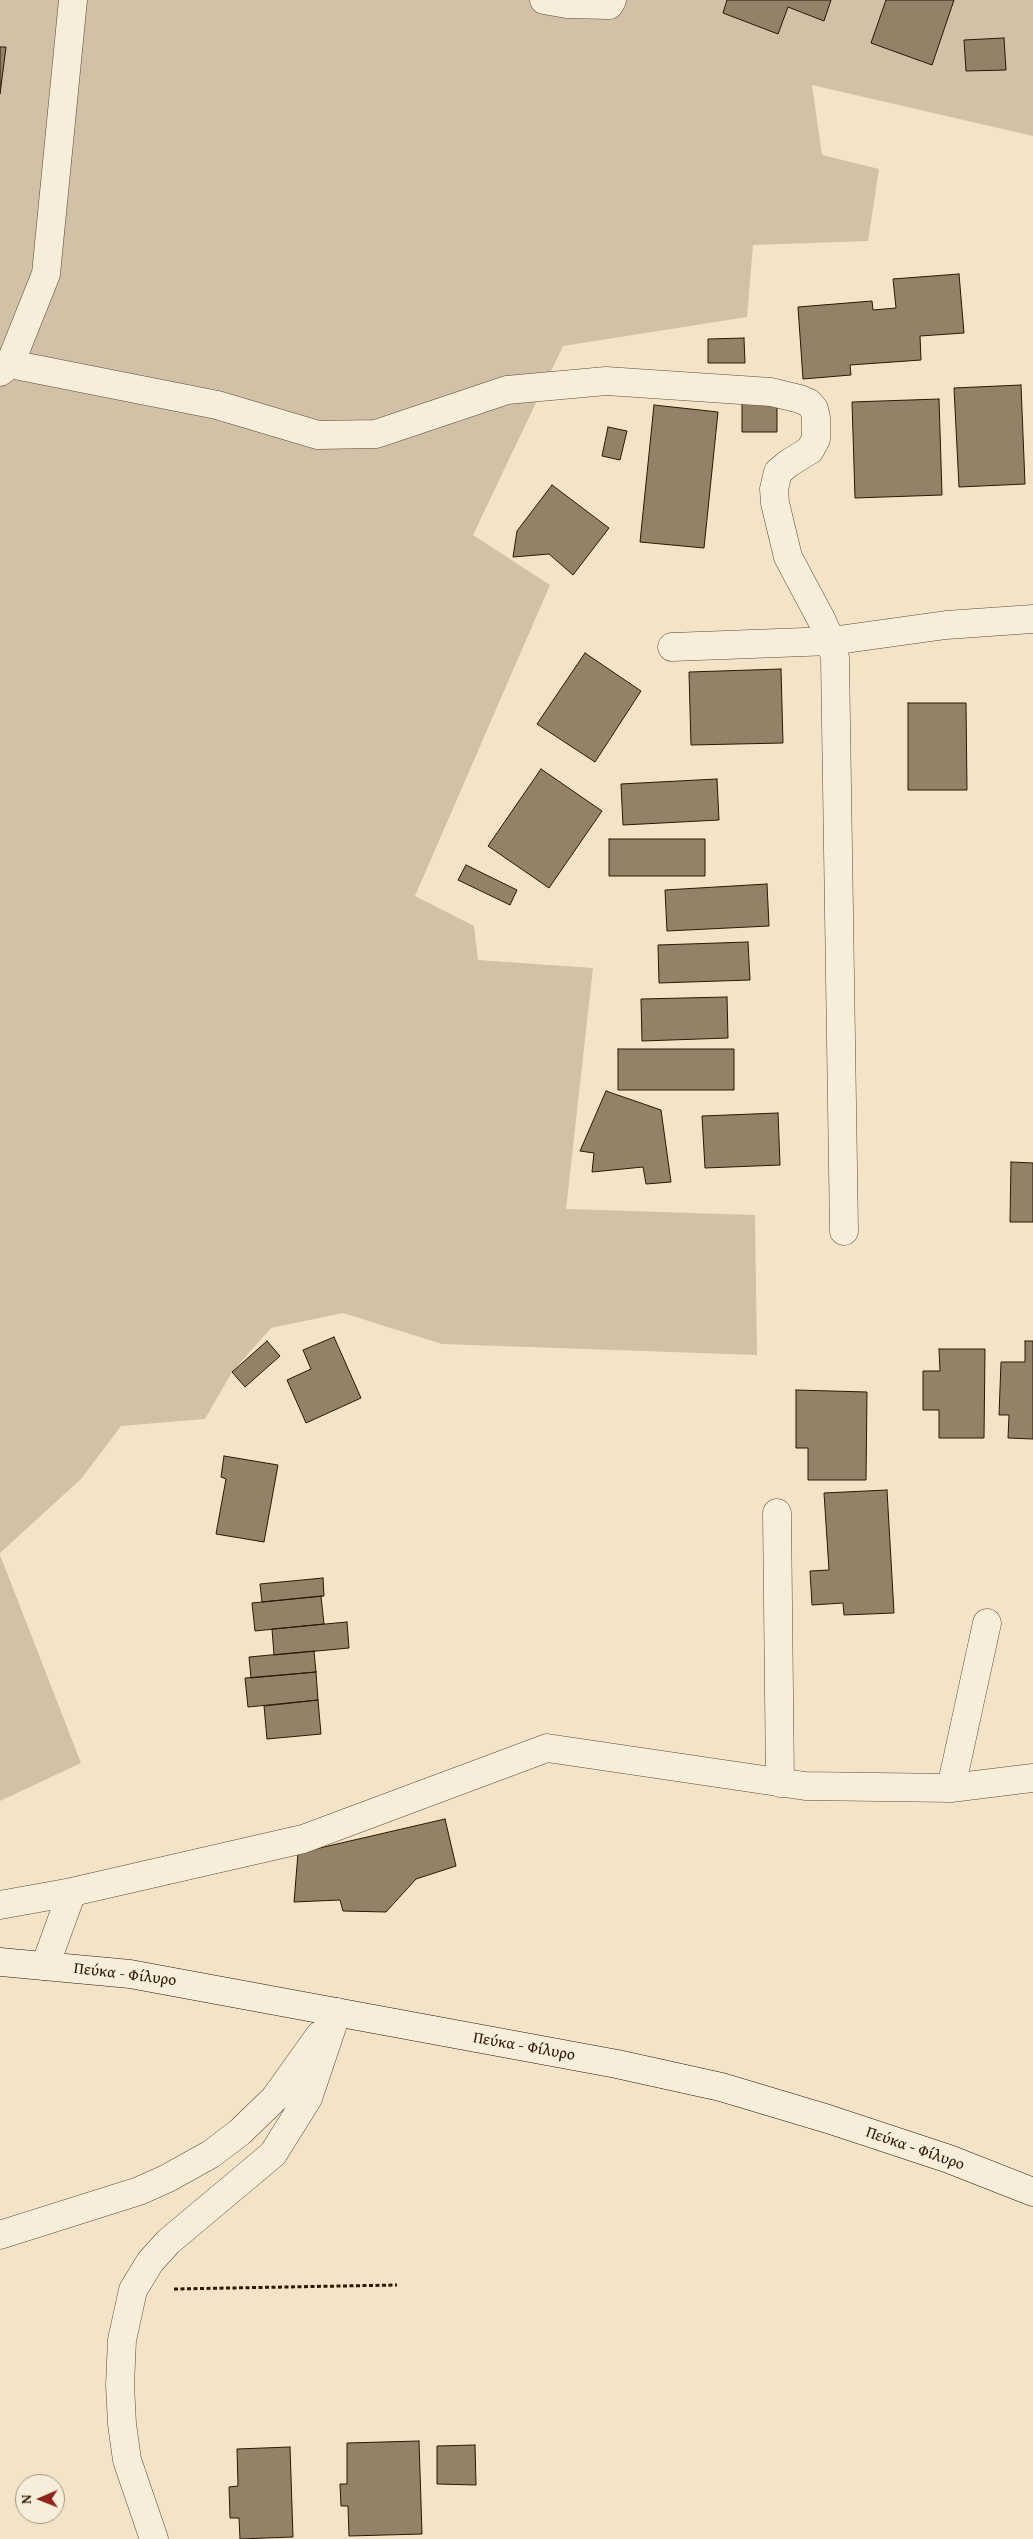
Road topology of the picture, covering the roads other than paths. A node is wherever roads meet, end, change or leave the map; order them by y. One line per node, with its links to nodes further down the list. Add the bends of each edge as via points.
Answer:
1 (73, 0): 4 (street, via 46,274)
2 (544, 0): 3 (street, via 609,5)
3 (612, 0)
4 (5, 368): 6 (street, via 217,406 318,435 376,434 507,390 606,381 771,392 800,399 814,409 816,439 810,450 788,462 778,472 775,503 788,557)
5 (1033, 619): 6 (street, via 946,625)
6 (831, 642): 7 (street); 8 (street, via 836,687)
7 (672, 647)
8 (844, 1231)
9 (777, 1513): 12 (street)
10 (987, 1623): 13 (street)
11 (1033, 1778): 13 (street)
12 (780, 1783): 13 (street, via 818,1787); 14 (street, via 548,1748 303,1838)
13 (951, 1788)
14 (72, 1892): 15 (street); 17 (street)
15 (0, 1905)
16 (0, 1962): 17 (street, Πεύκα - Φίλυρο)
17 (45, 1966): 18 (street, Πεύκα - Φίλυρο, via 130,1974)
18 (337, 2012): 19 (street, Πεύκα - Φίλυρο, via 618,2064 720,2087 949,2159); 20 (street, via 275,2098 240,2132 211,2154 139,2190); 21 (street, via 308,2098 273,2154 168,2242 150,2262 133,2290 122,2340 122,2424 127,2460)
19 (1033, 2192)
20 (0, 2235)
21 (154, 2539)

